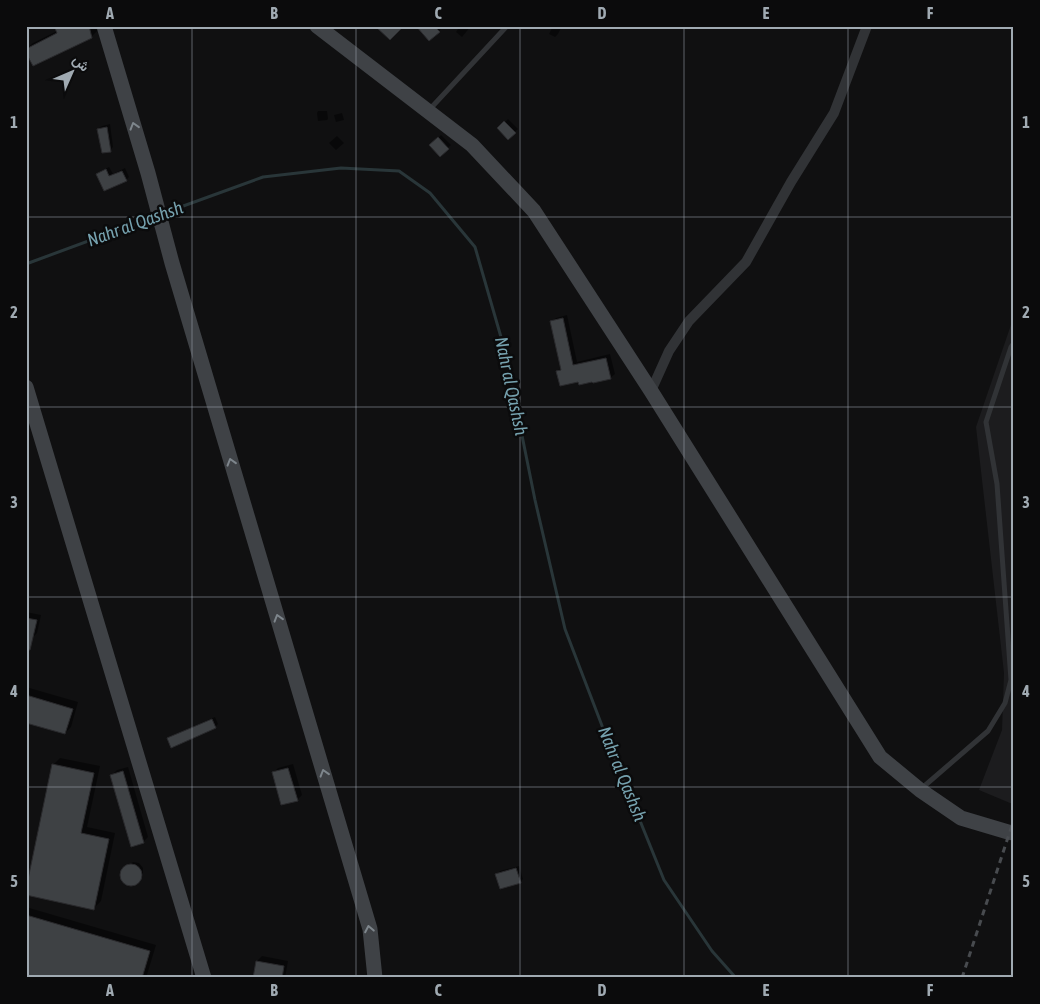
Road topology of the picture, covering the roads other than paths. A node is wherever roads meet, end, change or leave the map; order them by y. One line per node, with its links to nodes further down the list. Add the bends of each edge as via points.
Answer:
1 (104, 26): 12 (street, one-way to 1, via 370,929)
2 (316, 26): 5 (street)
3 (507, 26): 5 (lane)
4 (867, 26): 8 (street, via 834,113 746,262 689,321 669,351)
5 (428, 111): 8 (street, via 472,145 534,211)
6 (1014, 343): 9 (lane, via 986,422 997,484 1010,680 1005,703 988,731)
7 (26, 387): 11 (street)
8 (651, 391): 9 (street, via 880,757)
9 (920, 790): 10 (street, via 961,818)
10 (1014, 833)
11 (204, 978)
12 (375, 978)

